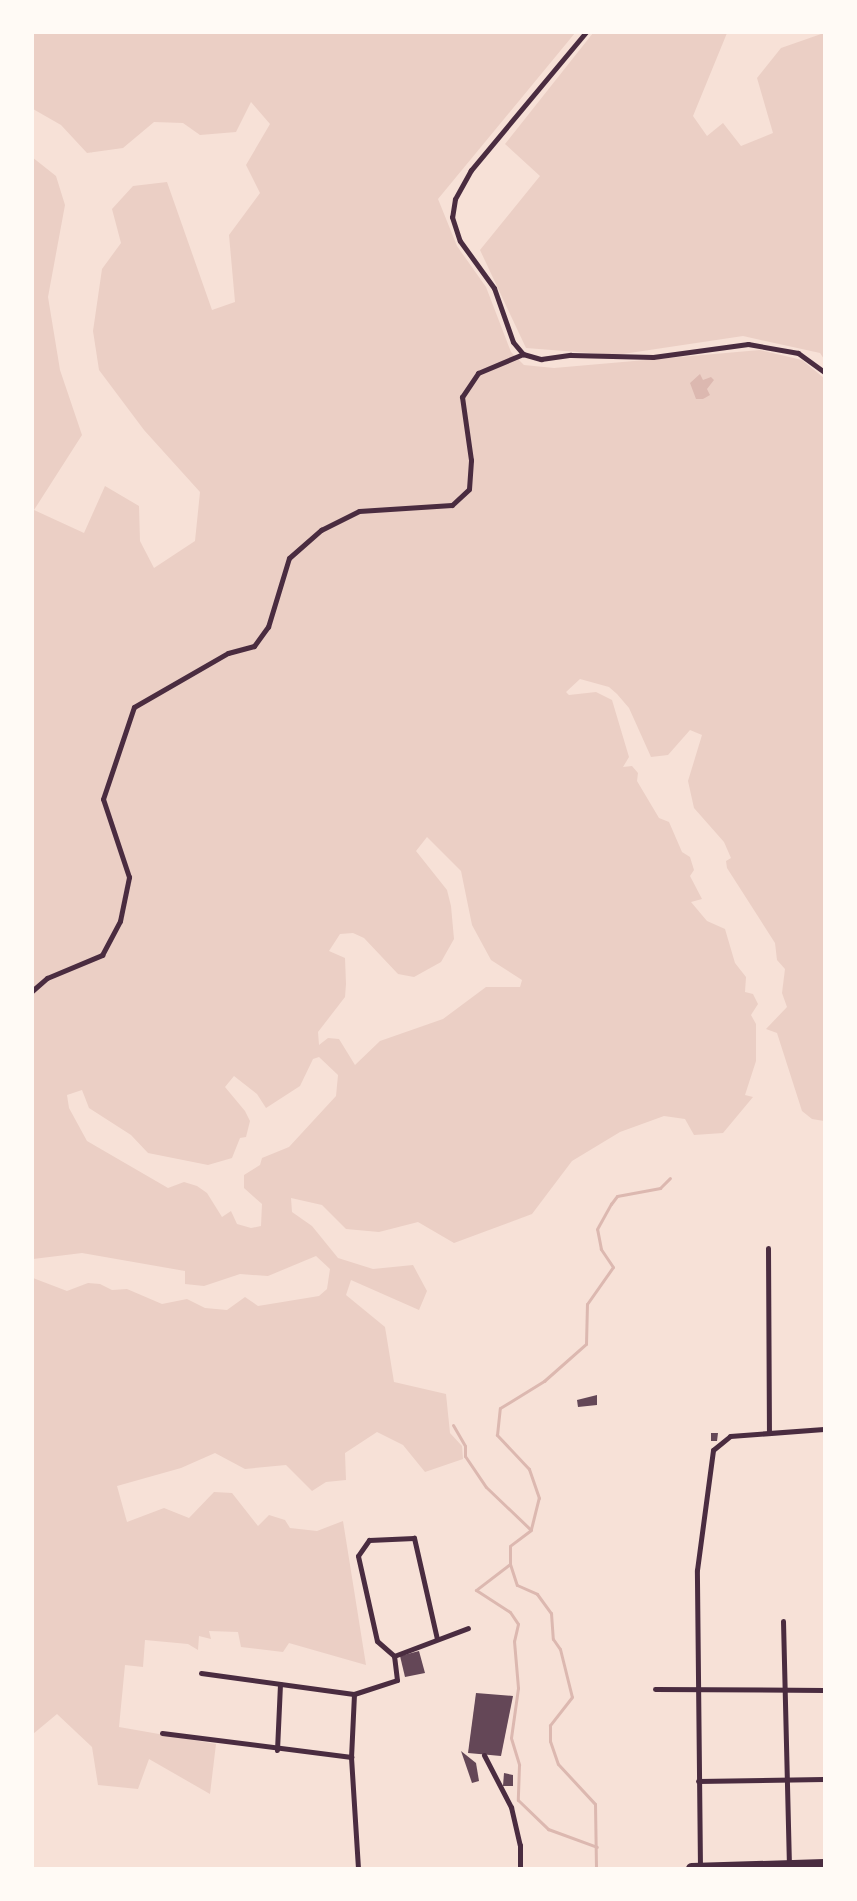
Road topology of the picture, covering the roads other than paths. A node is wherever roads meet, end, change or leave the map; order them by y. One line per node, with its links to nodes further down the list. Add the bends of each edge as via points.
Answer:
1 (586, 32): 2 (street, via 471,170 455,199 452,217 460,241 494,288 513,342)
2 (524, 354): 3 (street, via 541,359 571,355 619,359 748,344 798,353); 4 (street, via 478,373 462,398 471,460 469,488 452,505 359,511 321,530 289,558 268,627 254,646 228,654 134,708 103,799 130,877 120,921 102,955 47,978)
3 (824, 372)
4 (32, 991)
5 (768, 1248): 7 (street)
6 (824, 1429): 7 (street)
7 (769, 1430): 15 (street, via 730,1436 713,1450 697,1570)
8 (783, 1621): 17 (street)
9 (468, 1628): 10 (street)
10 (437, 1639): 11 (street); 11 (street, via 414,1538 368,1540 358,1556 377,1641)
11 (394, 1656): 18 (street, via 398,1680)
12 (201, 1673): 13 (street)
13 (280, 1684): 18 (street); 20 (street)
14 (656, 1689): 15 (street)
15 (698, 1690): 17 (street); 25 (street)
16 (824, 1690): 17 (street)
17 (784, 1691): 24 (street)
18 (354, 1694): 22 (street)
19 (162, 1733): 20 (street)
20 (276, 1750): 22 (street)
21 (484, 1755): 29 (street, via 511,1807 520,1845)
22 (351, 1757): 28 (street)
23 (824, 1779): 24 (street)
24 (788, 1780): 25 (street); 27 (street)
25 (698, 1781): 31 (street)
26 (824, 1864): 27 (main road)
27 (789, 1866): 31 (main road)
28 (358, 1868)
29 (520, 1868)
30 (691, 1868): 31 (main road)
31 (700, 1868)

